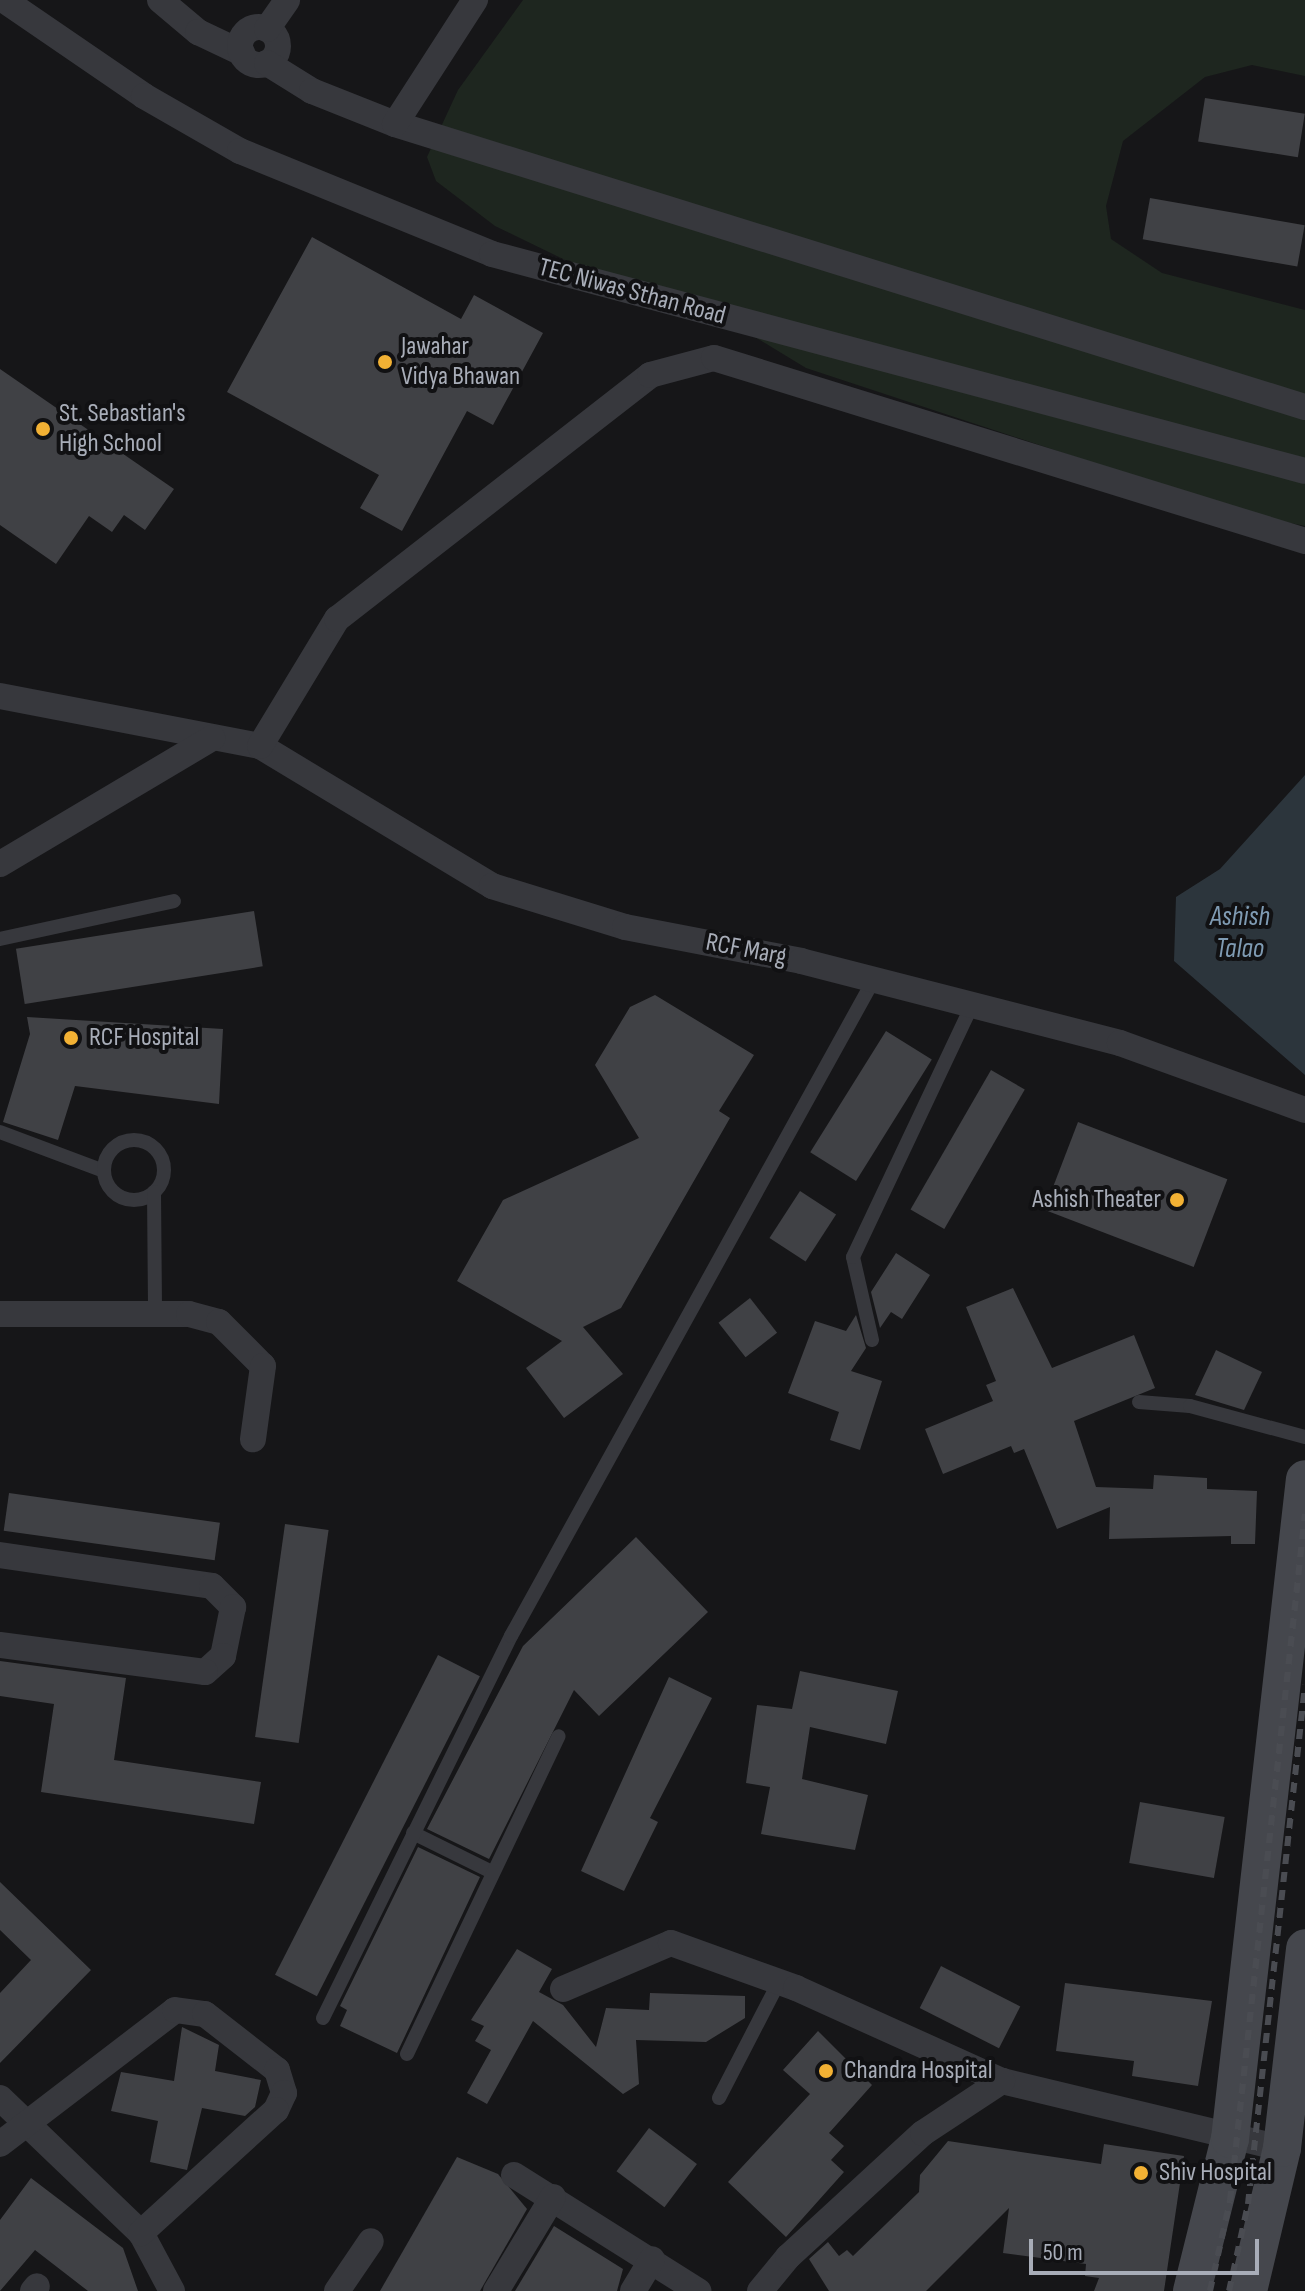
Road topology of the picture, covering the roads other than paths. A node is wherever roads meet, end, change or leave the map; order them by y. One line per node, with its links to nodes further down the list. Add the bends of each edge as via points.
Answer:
1 (4, 0): 10 (street, TEC Niwas Sthan Road, via 144,96 240,151 492,254)
2 (160, 0): 6 (street, via 198,32)
3 (287, 0): 5 (street)
4 (475, 0): 8 (street)
5 (267, 29): 6 (street, via 244,35); 7 (street, via 278,43)
6 (242, 53): 7 (street, via 250,63)
7 (267, 63): 8 (street, via 312,91)
8 (395, 124): 9 (street)
9 (1305, 407)
10 (1305, 471)
11 (1305, 541): 14 (street, via 714,358 650,375 337,619)
12 (0, 696): 13 (street, RCF Marg)
13 (212, 738): 14 (street, RCF Marg); 15 (street)
14 (260, 746): 18 (street, RCF Marg, via 492,886 625,927)
15 (0, 864)
16 (174, 901): 17 (lane)
17 (0, 939)
18 (873, 981): 19 (street, RCF Marg); 35 (lane, via 511,1636)
19 (971, 1007): 20 (street, RCF Marg, via 1120,1043); 26 (lane, via 853,1257)
20 (1305, 1110)
21 (0, 1132): 22 (lane)
22 (104, 1171): 23 (lane, via 111,1189 127,1199); 23 (lane, via 116,1146 144,1142 163,1164)
23 (154, 1192): 25 (lane)
24 (0, 1314): 25 (street)
25 (155, 1314): 29 (street, via 219,1322 246,1343 263,1366)
26 (872, 1340)
27 (1139, 1402): 28 (lane, via 1190,1406)
28 (1305, 1437)
29 (253, 1439)
30 (1305, 1479): 33 (main road)
31 (0, 1555): 32 (street, via 212,1586 233,1607 223,1656 205,1672)
32 (0, 1645)
33 (1291, 1723): 46 (main road)
34 (559, 1736): 36 (lane)
35 (413, 1833): 36 (lane); 40 (lane)
36 (492, 1872): 41 (lane)
37 (1305, 1948): 48 (main road)
38 (779, 1982): 39 (street, via 671,1943); 42 (street); 44 (lane)
39 (563, 1989)
40 (323, 2018)
41 (407, 2054)
42 (1002, 2081): 46 (street); 59 (street, via 913,2142)
43 (0, 2098): 45 (street)
44 (719, 2098)
45 (24, 2120): 47 (street); 51 (street); 51 (street, via 175,2010 205,2014 277,2070 284,2093 276,2110)
46 (1230, 2139): 48 (street); 60 (main road)
47 (0, 2144)
48 (1282, 2148): 61 (main road)
49 (514, 2175): 50 (street)
50 (553, 2197): 53 (street); 56 (street)
51 (141, 2233): 54 (street)
52 (371, 2241): 55 (street)
53 (652, 2259): 57 (street); 58 (street)
54 (172, 2291)
55 (337, 2291)
56 (496, 2291)
57 (633, 2291)
58 (698, 2291)
59 (760, 2291)
60 (1192, 2291)
61 (1248, 2291)

